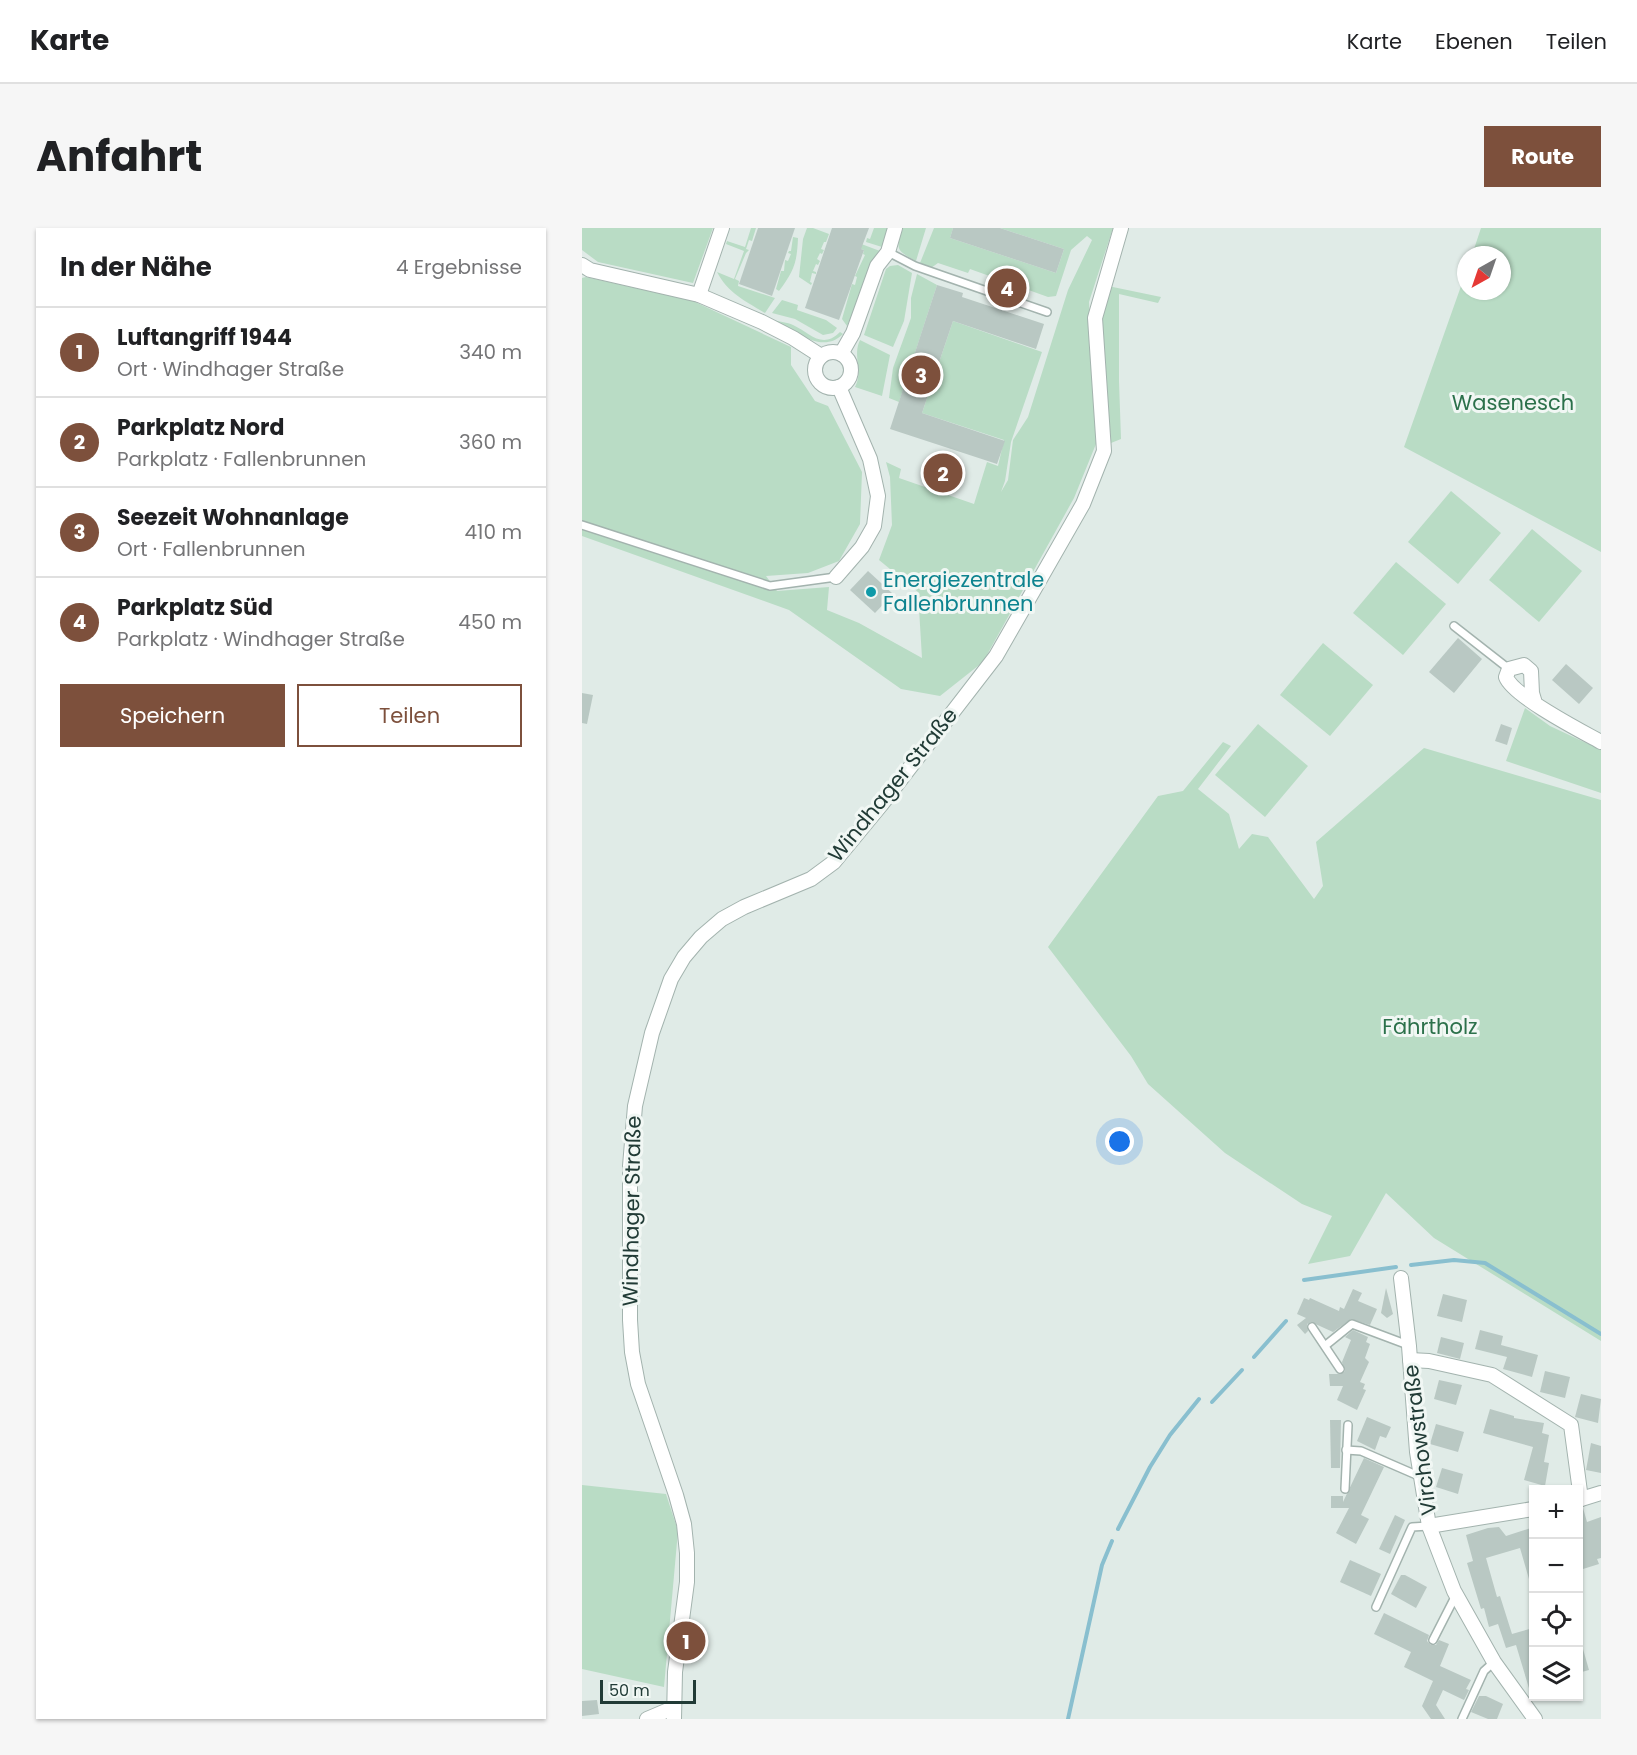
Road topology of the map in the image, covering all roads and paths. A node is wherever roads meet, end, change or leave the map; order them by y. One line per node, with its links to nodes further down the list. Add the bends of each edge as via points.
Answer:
1 (722, 228): 6 (street)
2 (895, 228): 4 (street)
3 (1121, 228): 35 (street, Windhager Straße, via 1095,318 1104,451 1083,504 996,656 834,862 810,879 722,919 701,937 671,979 652,1033 635,1106 630,1166 630,1320 638,1384 684,1524 687,1582 675,1672)
4 (888, 252): 7 (lane, via 915,266); 8 (street, via 877,266 853,333)
5 (582, 265): 6 (street)
6 (699, 295): 9 (street, via 762,322)
7 (1047, 312)
8 (841, 354): 9 (street); 10 (street, via 851,371 845,384)
9 (821, 356): 10 (street, via 814,369 819,382)
10 (838, 387): 12 (street, via 870,459 878,496 874,526)
11 (582, 525): 12 (lane, via 770,586)
12 (836, 577)
13 (1454, 626): 14 (lane)
14 (1509, 669): 15 (street, via 1509,683); 15 (street, via 1524,665 1531,671)
15 (1535, 703): 16 (street)
16 (1601, 742)
17 (1401, 1278): 20 (street, Virchowstraße)
18 (1312, 1328): 19 (lane)
19 (1326, 1345): 20 (lane, via 1352,1324); 21 (lane)
20 (1410, 1353): 24 (street, Virchowstraße); 25 (street, via 1492,1375 1571,1425)
21 (1340, 1369)
22 (1348, 1425): 23 (lane)
23 (1346, 1449): 24 (lane, via 1361,1451); 26 (lane)
24 (1421, 1477): 30 (street, Virchowstraße)
25 (1578, 1485)
26 (1345, 1489)
27 (1601, 1493): 28 (street)
28 (1583, 1498)
29 (1529, 1510): 30 (street)
30 (1429, 1526): 31 (street, Virchowstraße); 32 (lane, via 1412,1527)
31 (1456, 1595): 33 (lane); 34 (street, Virchowstraße)
32 (1376, 1607)
33 (1433, 1640)
34 (1494, 1662): 37 (lane, via 1484,1671); 38 (street, Virchowstraße)
35 (674, 1713): 36 (street)
36 (647, 1719)
37 (1462, 1719)
38 (1535, 1719)

